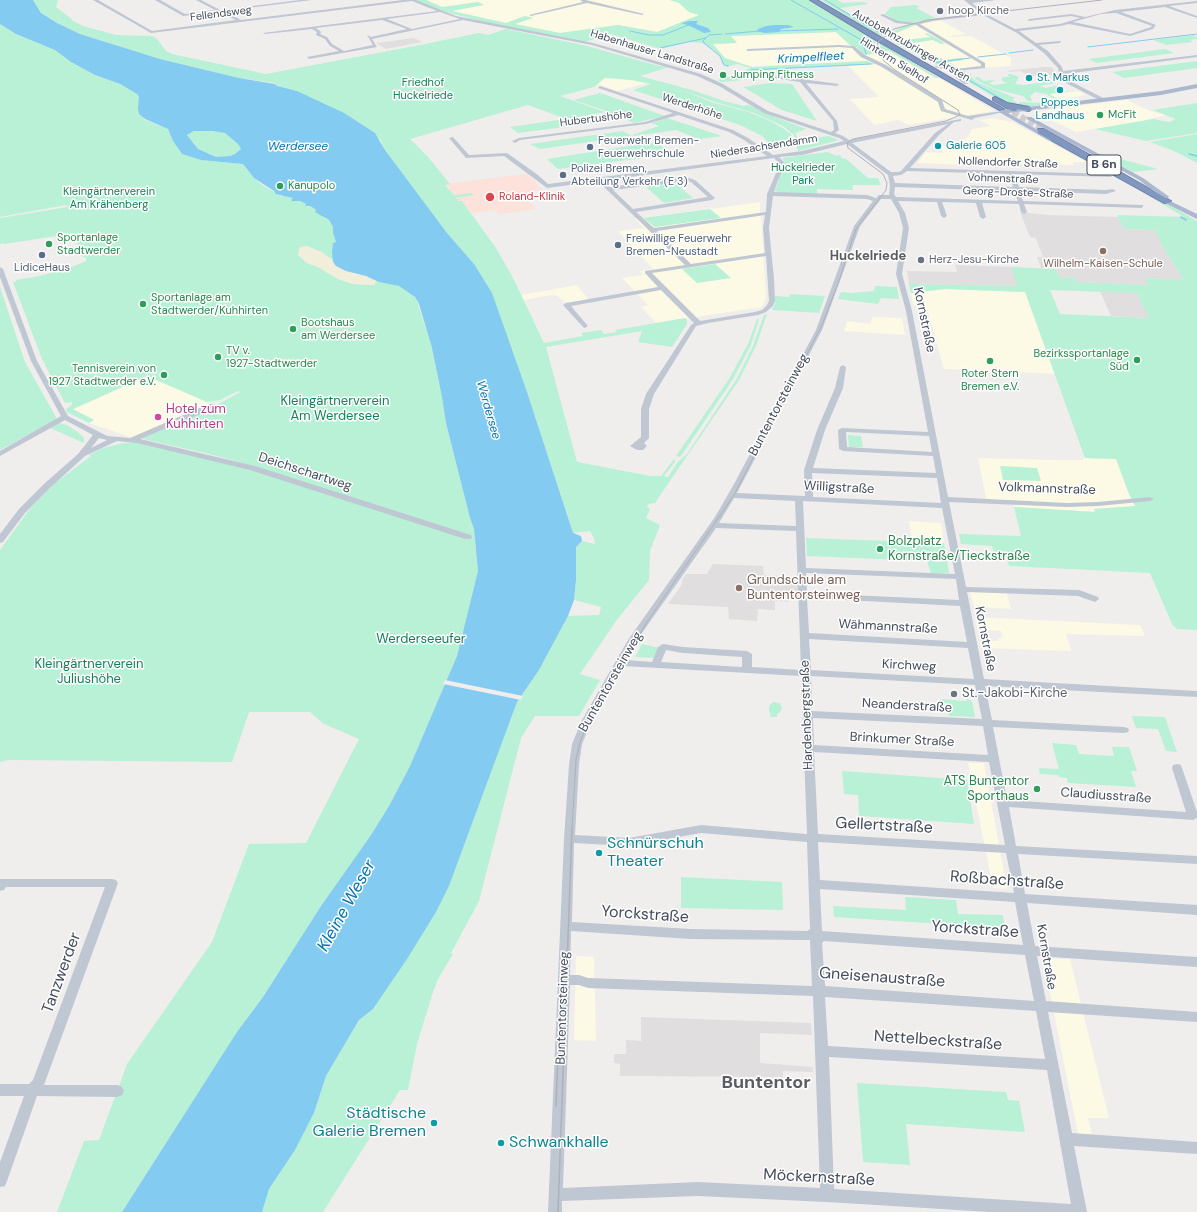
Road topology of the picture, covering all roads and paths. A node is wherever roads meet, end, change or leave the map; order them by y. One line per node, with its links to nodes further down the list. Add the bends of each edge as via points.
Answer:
1 (95, 0): 27 (street, Fellendsweg, via 150,34)
2 (157, 0): 15 (street, via 184,15)
3 (198, 0): 15 (street)
4 (282, 0): 12 (street)
5 (310, 0): 12 (street)
6 (412, 0): 16 (street, Habenhauser Landstraße); 27 (street, Fellendsweg)
7 (813, 0): 56 (highway, Autobahnzubringer Arsten, via 897,50)
8 (817, 0): 39 (highway, Autobahnzubringer Arsten)
9 (994, 0): 11 (street)
10 (584, 1): 18 (street); 20 (street)
11 (968, 1): 19 (street)
12 (288, 2): 15 (street)
13 (1197, 2): 14 (street)
14 (1164, 6): 17 (street); 23 (street)
15 (219, 11): 27 (street)
16 (439, 11): 24 (street); 25 (street, Habenhauser Landstraße)
17 (1114, 11): 22 (street); 28 (street, via 1154,25 1130,35)
18 (642, 14)
19 (983, 14): 29 (street); 32 (street)
20 (531, 15)
21 (882, 15): 29 (street, via 897,22)
22 (1085, 17): 26 (street, via 1071,15); 28 (street)
23 (1197, 17)
24 (381, 18): 30 (street); 31 (street)
25 (464, 18): 31 (street); 66 (street, Habenhauser Landstraße, via 600,46 696,74 721,85 766,112)
26 (1029, 20)
27 (240, 21)
28 (1070, 23): 32 (street)
29 (917, 24): 44 (street, via 982,63)
30 (312, 27): 33 (street); 38 (street, via 319,32 317,34)
31 (410, 29): 38 (street, via 369,37 376,46)
32 (1014, 30): 34 (street)
33 (265, 33)
34 (1027, 40): 36 (street); 41 (street)
35 (1060, 42): 36 (street)
36 (1035, 44): 41 (street)
37 (748, 50): 58 (street, Hinterm Sielhof, via 851,46 863,56 940,101)
38 (343, 52): 42 (street)
39 (909, 54): 43 (highway); 56 (highway, Autobahnzubringer Arsten)
40 (1197, 56): 45 (street)
41 (1049, 57): 45 (street)
42 (309, 58)
43 (936, 67): 44 (street, via 950,70); 48 (highway)
44 (975, 69): 48 (street, via 956,75)
45 (1061, 72): 52 (street, via 1068,82)
46 (769, 77): 47 (street)
47 (800, 80): 49 (street); 66 (street, via 835,121 837,130)
48 (966, 83): 56 (highway)
49 (837, 85)
50 (1197, 86): 53 (main road)
51 (600, 87): 59 (street, Werderhöhe)
52 (1088, 93): 53 (street); 54 (street, via 1090,98)
53 (1101, 100): 54 (main road); 57 (main road)
54 (1084, 102): 55 (main road)
55 (1029, 109): 56 (highway); 56 (main road)
56 (1007, 110): 57 (main road); 60 (street); 62 (main road); 63 (main road)
57 (1038, 110): 62 (main road, via 1030,114)
58 (945, 111): 60 (street); 69 (street, Niedersachsendamm, via 946,117 941,120)
59 (678, 113): 68 (street, Hubertushöhe, via 646,123); 70 (street, Werderhöhe, via 738,134)
60 (970, 118): 61 (street); 65 (street)
61 (959, 120): 64 (street, Niedersachsendamm); 65 (street)
62 (1032, 120): 63 (main road); 80 (main road, via 1141,179)
63 (1020, 122): 86 (main road)
64 (931, 126): 65 (street, Niedersachsendamm); 69 (street, Niedersachsendamm)
65 (948, 126): 71 (street, via 937,134)
66 (831, 134): 69 (street, Habenhauser Landstraße)
67 (451, 138): 75 (street, Niedersachsendamm, via 468,157 505,154 547,186)
68 (515, 141)
69 (846, 141): 70 (street, Niedersachsendamm, via 802,153); 73 (street)
70 (774, 157): 75 (street, Niedersachsendamm); 81 (street, via 783,164)
71 (906, 169): 72 (street, Nollendorfer Straße); 73 (street, via 899,174)
72 (1011, 173): 74 (street, Nollendorfer Straße); 78 (street)
73 (890, 174): 76 (street)
74 (1109, 176)
75 (599, 180): 77 (street)
76 (893, 185): 78 (street, Vohnenstraße); 83 (street)
77 (609, 189): 91 (street); 91 (street, via 688,180 693,181 712,198)
78 (1018, 189): 79 (street, Vohnenstraße); 88 (street, via 1016,192)
79 (1113, 191)
80 (1156, 191): 86 (highway, B 6n, via 1043,131); 95 (main road)
81 (770, 194): 84 (street, via 867,197); 93 (street)
82 (886, 197): 83 (street); 84 (street, via 879,197); 90 (street, Buntentorsteinweg)
83 (893, 198): 85 (street, Georg-Droste-Straße); 107 (street, Kornstraße, via 906,224 899,272)
84 (877, 200): 90 (street, Buntentorsteinweg)
85 (939, 200): 87 (street, Georg-Droste-Straße); 94 (street)
86 (1167, 201): 95 (main road)
87 (979, 202): 88 (street, Georg-Droste-Straße); 96 (street)
88 (1021, 203): 89 (street, Georg-Droste-Straße); 92 (street)
89 (1141, 206)
90 (869, 210): 117 (street, Buntentorsteinweg, via 854,231 819,330)
91 (631, 211): 97 (street)
92 (1024, 212)
93 (767, 213): 97 (street); 98 (street)
94 (944, 216)
95 (1195, 216)
96 (983, 217)
97 (652, 230): 99 (street)
98 (768, 254): 99 (street); 102 (street, via 772,302 770,306 764,311 746,316)
99 (689, 266): 101 (street, via 648,272)
100 (0, 269): 106 (street, via 34,361)
101 (662, 288): 102 (street); 103 (street, via 566,304)
102 (698, 323): 111 (street, via 682,343 650,394 645,408 645,438)
103 (585, 326)
104 (843, 367): 115 (street, via 839,388)
105 (212, 406): 110 (street)
106 (65, 417): 108 (street); 112 (street)
107 (932, 434): 113 (street, Kornstraße); 113 (street, via 842,430 843,449)
108 (97, 435): 109 (street); 114 (street)
109 (114, 440): 110 (street); 114 (street)
110 (132, 440): 124 (street, Deichschartweg, via 252,468)
111 (640, 443)
112 (0, 454)
113 (935, 454): 116 (street, Kornstraße)
114 (81, 456): 125 (street, via 32,501)
115 (808, 470): 116 (street); 119 (street)
116 (940, 476): 121 (street, Kornstraße)
117 (732, 495): 118 (street, Willigstraße); 122 (street, Buntentorsteinweg)
118 (799, 499): 119 (street, Willigstraße); 123 (street, Hardenbergstraße)
119 (809, 499): 121 (street, Willigstraße)
120 (1150, 499): 121 (street, Volkmannstraße, via 1067,505)
121 (945, 502): 127 (street, Kornstraße)
122 (713, 525): 123 (street); 134 (street, Buntentorsteinweg, via 645,622)
123 (800, 529): 126 (street, Hardenbergstraße)
124 (468, 537)
125 (0, 540)
126 (801, 570): 127 (street); 129 (street, Hardenbergstraße)
127 (959, 577): 128 (street, Kornstraße)
128 (961, 589): 130 (street, via 1079,593); 131 (street, Kornstraße)
129 (802, 595): 131 (street); 132 (street, Hardenbergstraße)
130 (1095, 599)
131 (964, 603): 133 (street, Kornstraße)
132 (804, 636): 133 (street, Wähmannstraße); 137 (street, Hardenbergstraße)
133 (972, 645): 138 (street, Kornstraße)
134 (620, 663): 135 (street, Kirchweg); 148 (street, Buntentorsteinweg, via 577,744)
135 (655, 665): 136 (street, Kirchweg); 136 (street, via 663,647 747,654)
136 (746, 670): 137 (street, Kirchweg)
137 (805, 673): 138 (street, Kirchweg); 140 (street, Hardenbergstraße)
138 (979, 683): 139 (street, Kirchweg); 141 (street, Kornstraße)
139 (1197, 694)
140 (808, 714): 141 (street, Neanderstraße); 143 (street, Hardenbergstraße)
141 (986, 723): 142 (street, Neanderstraße); 144 (street, Kornstraße)
142 (1124, 730)
143 (808, 748): 144 (street, Brinkumer Straße); 147 (street, Hardenbergstraße)
144 (994, 759): 146 (street, Kornstraße)
145 (1177, 768): 146 (street, Claudiusstraße, via 1193,816)
146 (1002, 803): 149 (street, Kornstraße)
147 (812, 838): 148 (street, Gellertstraße, via 701,829 629,842); 149 (street, Gellertstraße); 151 (street, Hardenbergstraße)
148 (569, 839): 155 (street, Buntentorsteinweg)
149 (1010, 849): 150 (street, Gellertstraße); 153 (street, Kornstraße)
150 (1197, 860)
151 (815, 884): 153 (street, Roßbachstraße); 156 (street, Hardenbergstraße)
152 (0, 887): 166 (street, Tanzwerder, via 2,883 112,884 76,986)
153 (1020, 897): 154 (street, Roßbachstraße); 157 (street, Kornstraße)
154 (1197, 910)
155 (566, 926): 156 (street, Yorckstraße, via 690,934 809,936); 159 (street, Buntentorsteinweg)
156 (819, 933): 157 (street, Yorckstraße); 160 (street, Hardenbergstraße, via 816,941)
157 (1031, 950): 158 (street, Yorckstraße); 161 (street, Kornstraße)
158 (1197, 962)
159 (565, 980): 160 (street, Gneisenaustraße); 171 (street, Buntentorsteinweg)
160 (818, 991): 161 (street, Gneisenaustraße); 163 (street, Hardenbergstraße)
161 (1040, 1006): 162 (street, Gneisenaustraße); 164 (street, Kornstraße)
162 (1197, 1017)
163 (822, 1051): 164 (street, Nettelbeckstraße); 172 (street, Hardenbergstraße)
164 (1052, 1065): 168 (street, Kornstraße)
165 (0, 1090): 166 (street)
166 (33, 1090): 167 (street); 170 (street, Tanzwerder)
167 (117, 1091)
168 (1067, 1139): 169 (street); 173 (street, Kornstraße)
169 (1197, 1148)
170 (0, 1181)
171 (556, 1195): 172 (street, Möckernstraße, via 698,1189); 174 (street, Buntentorsteinweg)
172 (827, 1195): 173 (street, Möckernstraße)
173 (1080, 1211)
174 (555, 1212)

